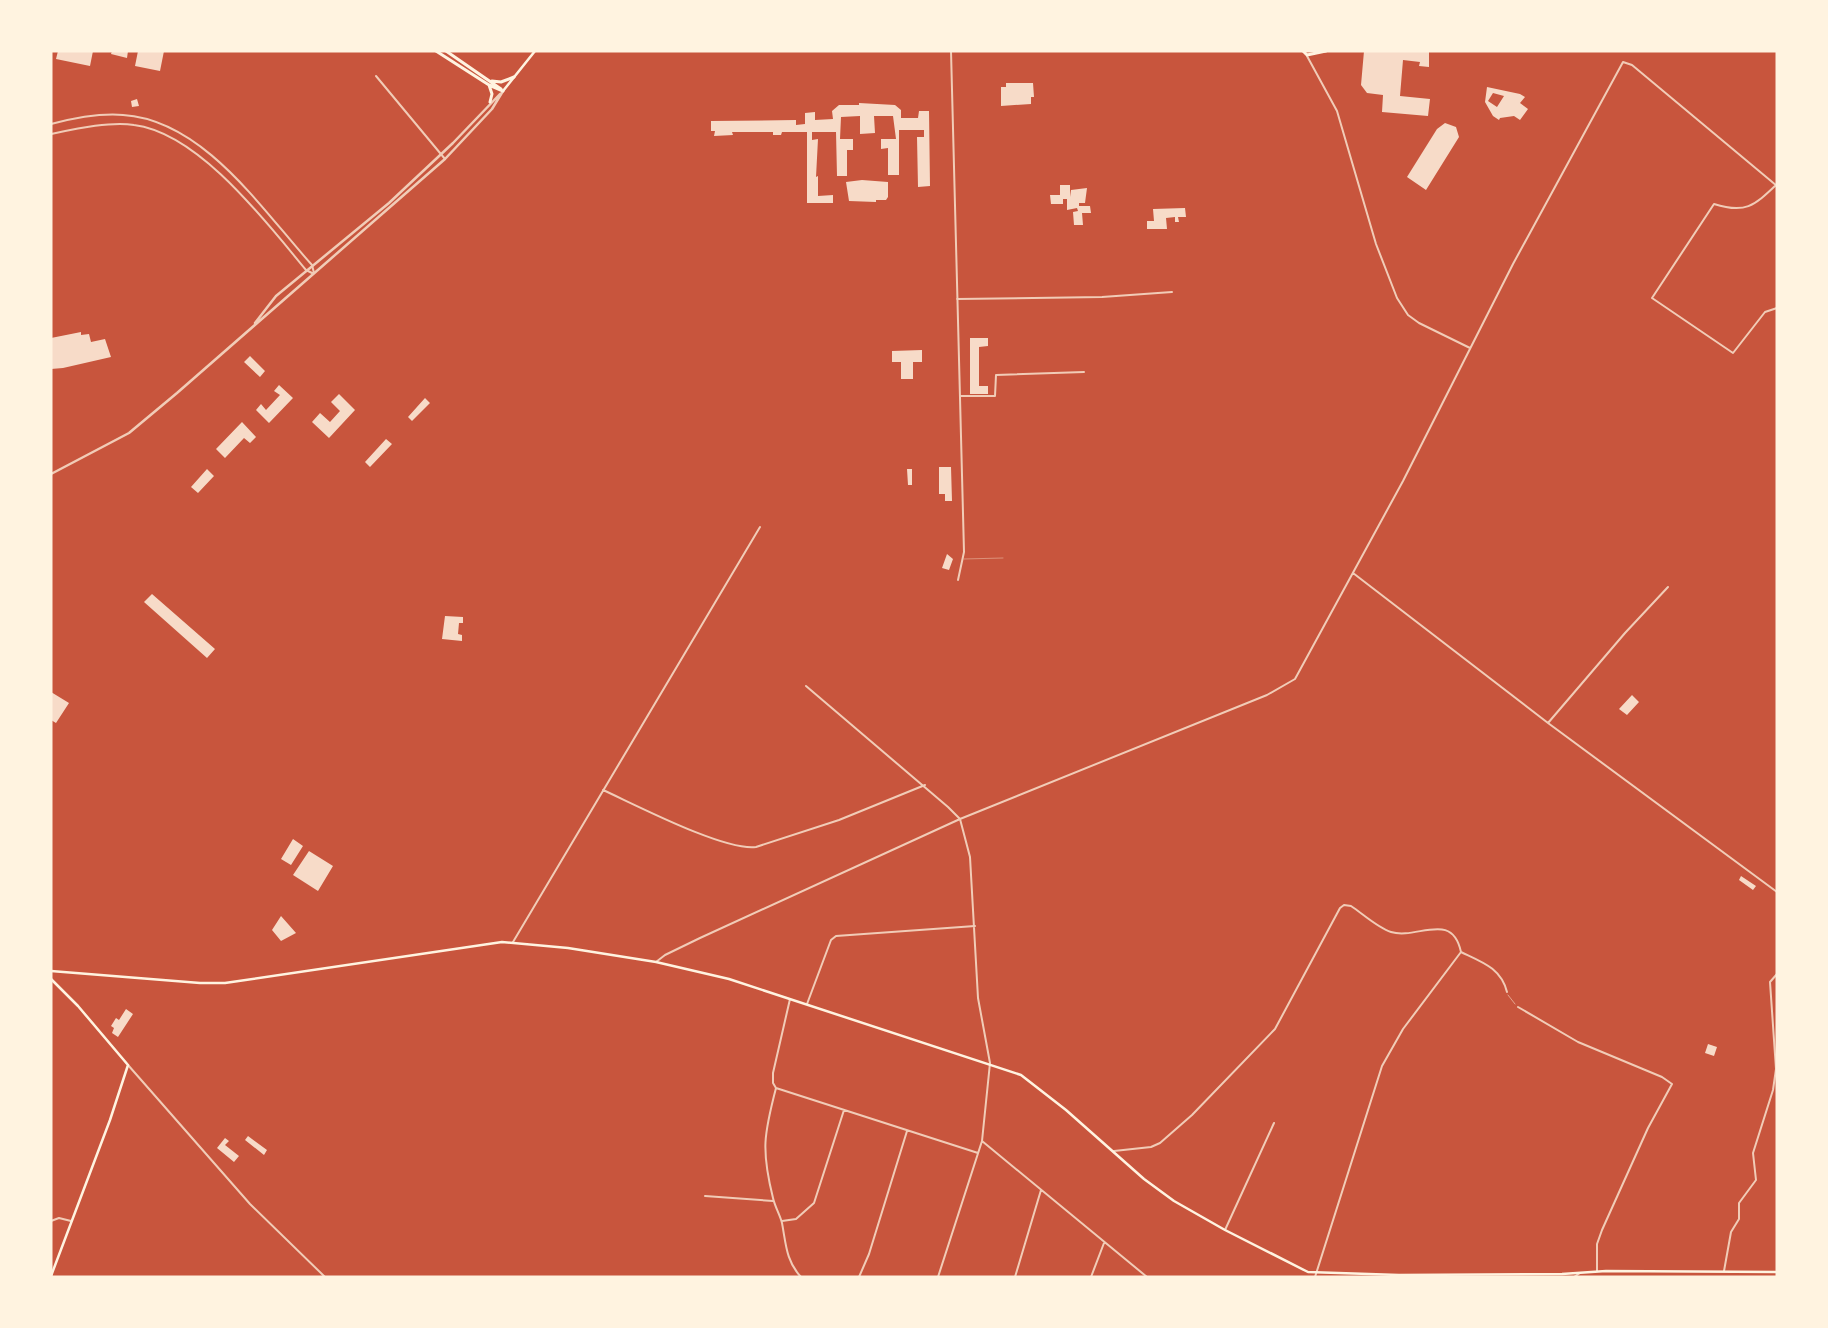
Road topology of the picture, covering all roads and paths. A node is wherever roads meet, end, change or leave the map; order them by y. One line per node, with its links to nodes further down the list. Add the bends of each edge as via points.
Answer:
1 (436, 51): 11 (highway)
2 (446, 51): 10 (highway)
3 (535, 51): 9 (main road)
4 (951, 51): 25 (street)
5 (1303, 51): 7 (highway)
6 (1326, 51): 7 (highway)
7 (1307, 55): 28 (street, via 1337,111 1376,244 1397,298 1408,315 1419,323)
8 (376, 76): 18 (street)
9 (514, 77): 10 (highway, via 502,82); 12 (main road)
10 (491, 81): 12 (highway)
11 (489, 85): 12 (highway); 13 (highway)
12 (503, 91): 13 (street); 19 (street, via 492,109)
13 (490, 102): 18 (street)
14 (51, 124): 15 (street, via 123,114)
15 (168, 127): 17 (street); 21 (street, via 215,158)
16 (51, 134): 17 (street, via 123,124)
17 (164, 134): 22 (street, via 213,167)
18 (441, 155): 19 (street); 21 (street)
19 (445, 159): 23 (street)
20 (1776, 186): 26 (street, via 1755,205 1730,209 1714,204 1652,298 1733,353 1765,312); 28 (street, via 1632,65 1623,62)
21 (312, 265): 22 (street); 23 (street)
22 (306, 270): 23 (street); 27 (street, via 276,296)
23 (314, 273): 27 (street)
24 (1172, 292): 25 (street, via 1102,297)
25 (957, 299): 30 (street)
26 (1777, 308)
27 (252, 327): 31 (street, via 136,428)
28 (1470, 348): 35 (street)
29 (1084, 372): 30 (street, via 996,374 995,396)
30 (960, 396): 34 (street)
31 (51, 474)
32 (760, 527): 41 (street)
33 (1003, 558): 34 (lane)
34 (964, 559): 36 (street)
35 (1353, 573): 39 (street); 42 (street, via 1305,664 1287,685 1267,696)
36 (958, 580)
37 (1668, 587): 39 (street)
38 (806, 686): 40 (street)
39 (1548, 722): 43 (street)
40 (925, 785): 41 (street, via 830,823 746,849 720,842); 42 (street)
41 (603, 790): 45 (street)
42 (960, 819): 44 (street, via 970,857); 47 (street, via 700,938)
43 (1777, 892)
44 (975, 926): 53 (street, via 836,936 831,940); 55 (street, via 978,998)
45 (513, 942): 47 (main road); 48 (main road, via 225,983 200,984)
46 (1461, 952): 51 (street, via 1488,965 1500,975); 62 (street, via 1459,942 1452,934 1440,929 1391,932 1351,906 1344,905 1275,1029 1192,1115 1160,1143); 76 (street, via 1403,1029 1382,1066)
47 (656, 962): 52 (main road, via 696,970)
48 (51, 971)
49 (1777, 974): 72 (street, via 1770,982 1776,1051 1774,1084 1753,1153 1756,1180 1739,1203 1739,1219 1731,1232)
50 (51, 979): 56 (main road)
51 (1507, 992): 54 (path)
52 (790, 999): 53 (main road); 57 (street, via 773,1073)
53 (807, 1004): 55 (main road)
54 (1518, 1007): 73 (street, via 1578,1042 1672,1084 1648,1128 1602,1230 1597,1244)
55 (990, 1063): 61 (street); 62 (main road, via 1028,1079)
56 (128, 1065): 68 (main road); 79 (street, via 250,1204)
57 (776, 1088): 58 (street); 66 (street, via 764,1135)
58 (844, 1110): 60 (street); 69 (street, via 814,1204 796,1219)
59 (1274, 1123): 70 (street)
60 (907, 1131): 63 (street); 81 (street)
61 (982, 1141): 63 (street); 64 (street)
62 (1113, 1152): 70 (main road, via 1174,1201)
63 (978, 1153): 82 (street)
64 (1042, 1190): 71 (street); 83 (street)
65 (705, 1196): 66 (street)
66 (774, 1201): 69 (street)
67 (51, 1221): 68 (street, via 59,1218)
68 (72, 1221): 78 (main road)
69 (782, 1221): 80 (street, via 786,1254)
70 (1225, 1230): 76 (main road)
71 (1104, 1242): 84 (street); 85 (street)
72 (1722, 1271): 73 (main road); 74 (main road); 87 (street)
73 (1597, 1272): 75 (main road)
74 (1777, 1272)
75 (1580, 1273): 77 (main road); 86 (street)
76 (1316, 1275): 77 (main road)
77 (1448, 1275)
78 (51, 1276)
79 (325, 1277)
80 (801, 1277)
81 (859, 1277)
82 (938, 1277)
83 (1015, 1277)
84 (1091, 1277)
85 (1147, 1277)
86 (1574, 1277)
87 (1720, 1277)

